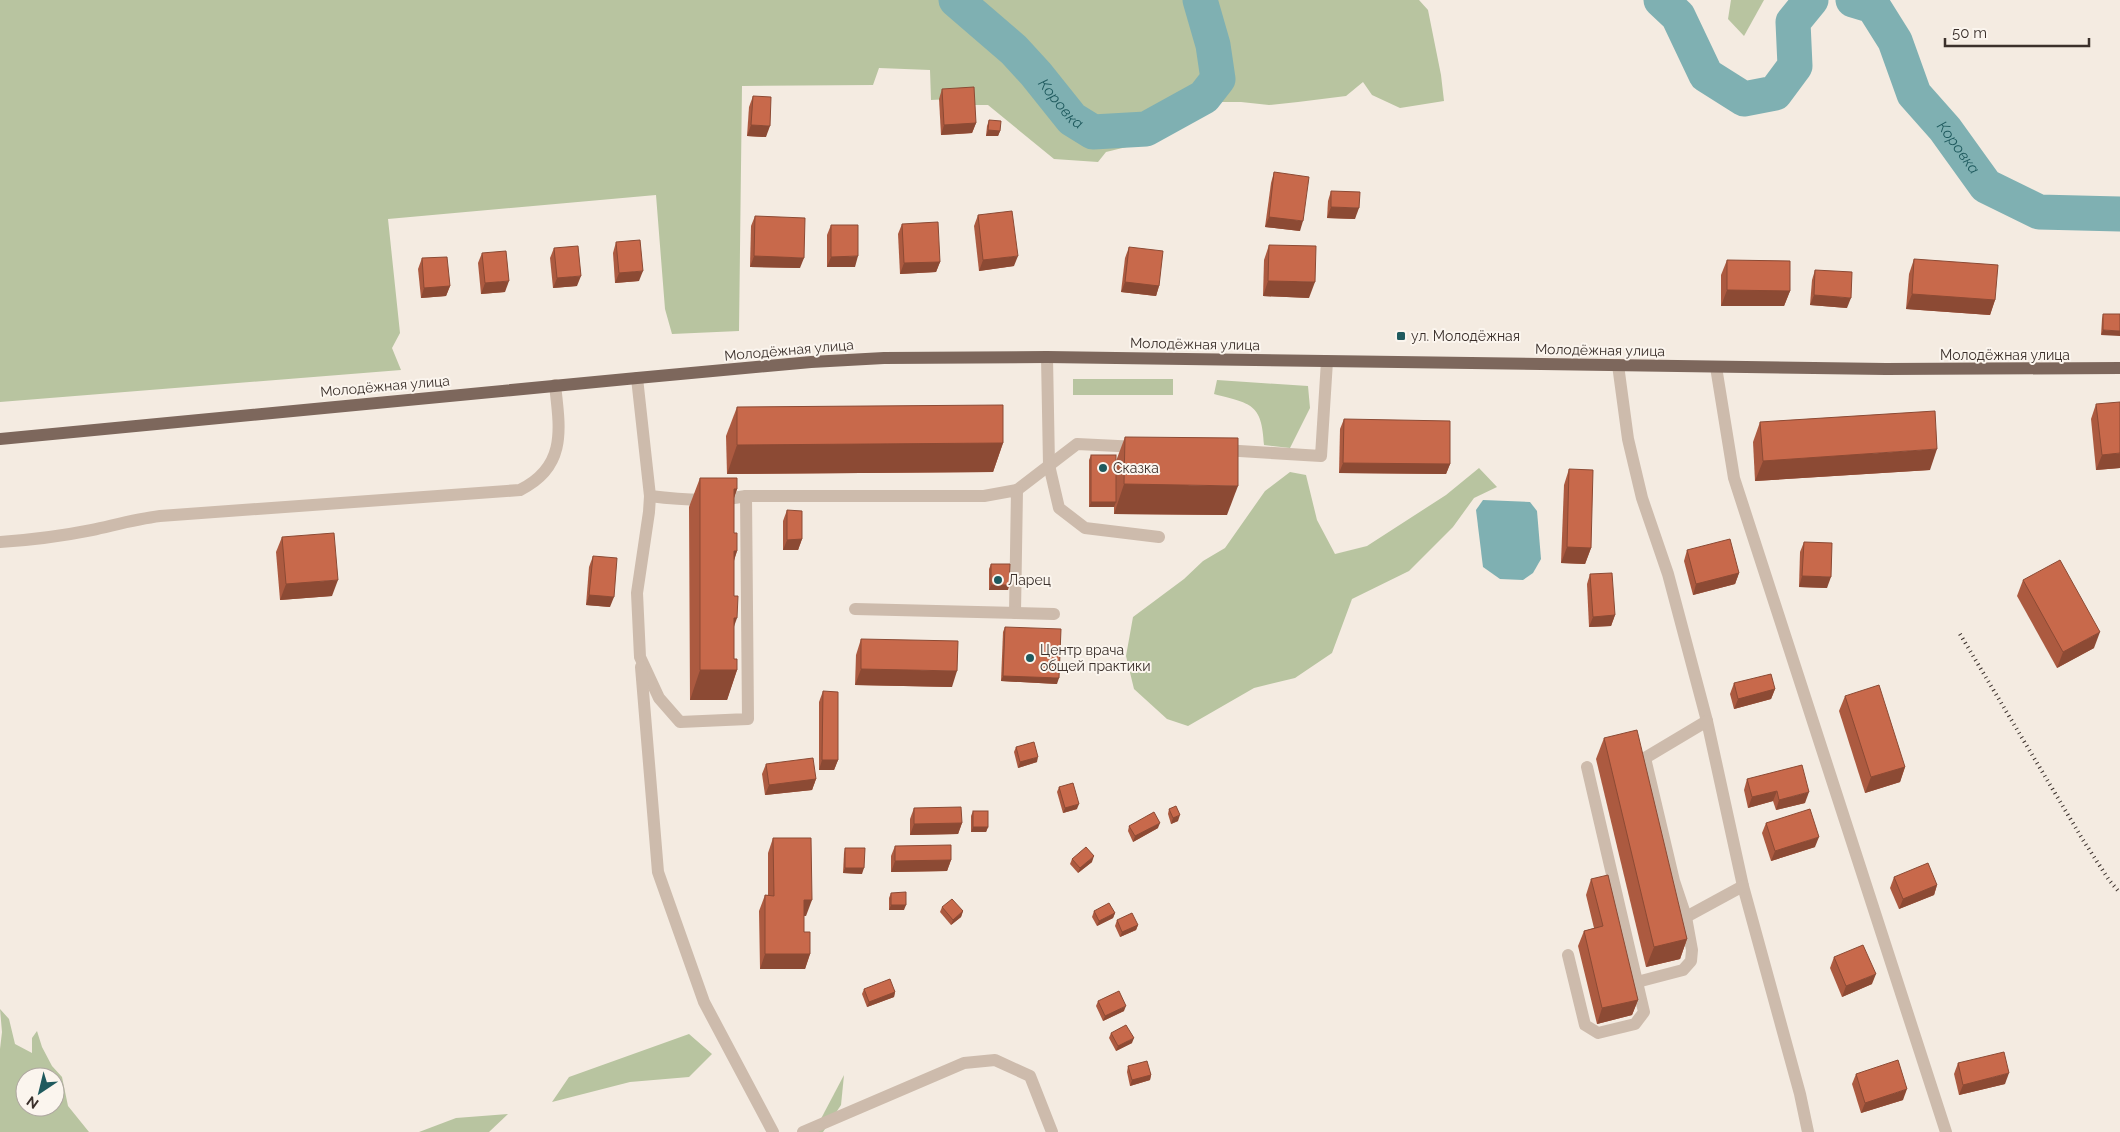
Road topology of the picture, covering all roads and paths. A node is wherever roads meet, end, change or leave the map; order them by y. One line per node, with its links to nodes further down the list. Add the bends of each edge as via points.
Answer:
1 (1047, 357): 2 (main road, Молодёжная улица); 6 (main road, Молодёжная улица, via 884,358); 11 (street)
2 (1327, 361): 3 (main road, Молодёжная улица); 10 (street, via 1321,456)
3 (1618, 365): 4 (main road, Молодёжная улица); 21 (street, via 1628,439 1642,498 1668,574)
4 (1716, 367): 5 (main road, Молодёжная улица); 31 (street, via 1734,478)
5 (2120, 368)
6 (637, 378): 7 (main road, Молодёжная улица); 13 (street)
7 (555, 386): 8 (main road, Молодёжная улица); 16 (street, via 560,428 557,446 543,474 534,484 520,490 160,516 25,541)
8 (0, 439)
9 (1154, 447): 11 (street, via 1077,444)
10 (1212, 450)
11 (1049, 466): 12 (street); 15 (street, via 1058,508 1085,528)
12 (1017, 490): 14 (street, via 984,496); 18 (street)
13 (650, 496): 14 (street, via 684,499); 20 (street, via 637,592)
14 (746, 496): 20 (street, via 748,718 680,722 659,698)
15 (1159, 537)
16 (0, 542)
17 (855, 609): 18 (street)
18 (1015, 613): 19 (street)
19 (1054, 614)
20 (640, 657): 27 (street, via 658,872 704,1002)
21 (1707, 721): 23 (street); 24 (street, via 1645,758 1674,881)
22 (1587, 767): 26 (street)
23 (1744, 886): 24 (street); 30 (street)
24 (1686, 917): 26 (street, via 1691,961 1683,970)
25 (1568, 954): 26 (street, via 1585,1025 1598,1033 1635,1024 1644,1012)
26 (1637, 982)
27 (773, 1132)
28 (803, 1132): 29 (street, via 964,1063 996,1060 1030,1076)
29 (1052, 1132)
30 (1808, 1132)
31 (1946, 1132)

